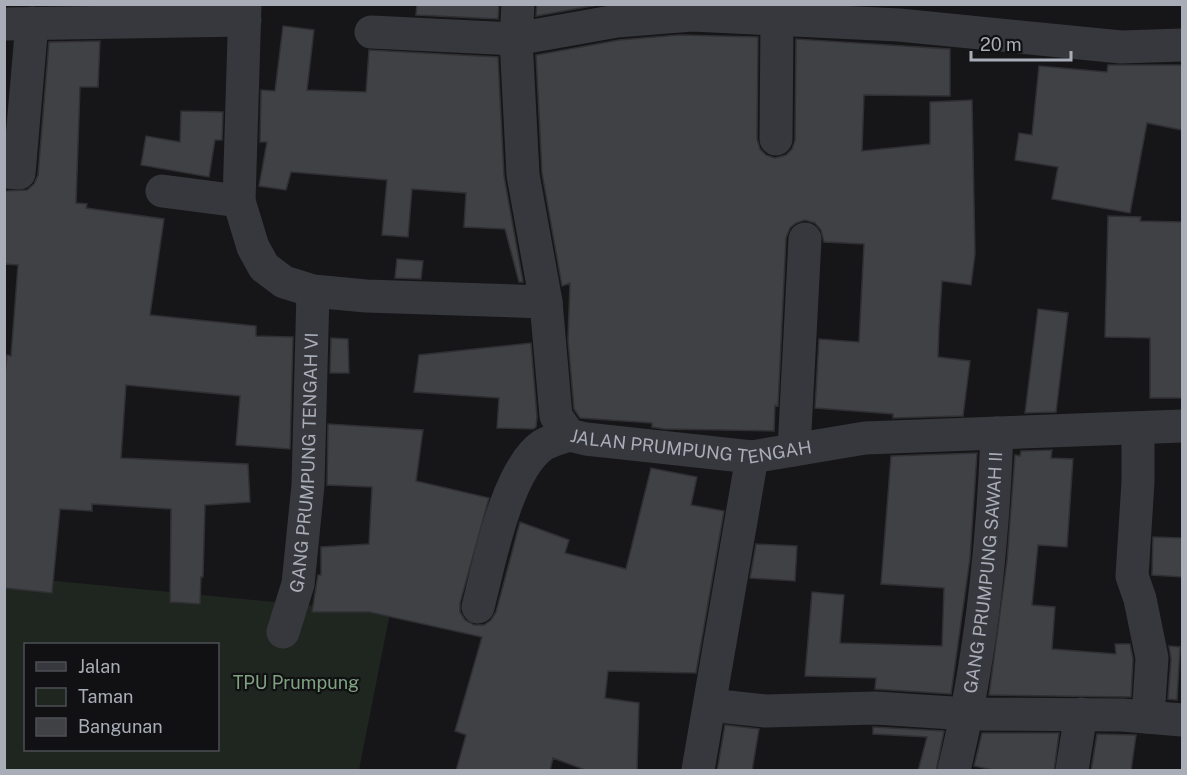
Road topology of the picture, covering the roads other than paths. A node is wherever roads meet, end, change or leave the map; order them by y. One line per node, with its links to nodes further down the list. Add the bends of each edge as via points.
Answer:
1 (518, 4): 6 (street, JALAN PRUMPUNG TENGAH)
2 (245, 12): 4 (street); 11 (street)
3 (777, 19): 6 (street, via 692,15 617,21); 7 (street, via 899,25 1121,47); 8 (street)
4 (18, 24): 9 (street)
5 (371, 32): 6 (street)
6 (516, 39): 14 (street, JALAN PRUMPUNG TENGAH, via 523,175)
7 (1182, 45)
8 (776, 139)
9 (12, 172)
10 (162, 191): 11 (street)
11 (239, 201): 13 (street, via 245,226 264,267 284,282)
12 (805, 239): 19 (street)
13 (314, 291): 14 (street); 22 (street, GANG PRUMPUNG TENGAH VI, via 308,485 297,584)
14 (546, 302): 18 (street, JALAN PRUMPUNG TENGAH, via 556,416)
15 (1182, 426): 16 (street, JALAN PRUMPUNG TENGAH)
16 (1138, 428): 17 (street, JALAN PRUMPUNG TENGAH); 26 (street, via 1132,576 1152,658)
17 (996, 433): 19 (street, JALAN PRUMPUNG TENGAH, via 865,438); 24 (street, GANG PRUMPUNG SAWAH II, via 979,645)
18 (568, 435): 20 (street, JALAN PRUMPUNG TENGAH); 21 (street, via 542,446 521,470 504,510)
19 (794, 450): 20 (street, JALAN PRUMPUNG TENGAH)
20 (752, 457): 23 (street)
21 (478, 607)
22 (283, 632)
23 (710, 705): 24 (street, via 766,711 876,708); 28 (street)
24 (968, 714): 25 (street); 29 (street, GANG PRUMPUNG SAWAH II)
25 (1082, 714): 26 (street); 30 (street)
26 (1148, 717): 27 (street)
27 (1182, 720)
28 (698, 771)
29 (954, 771)
30 (1072, 771)

